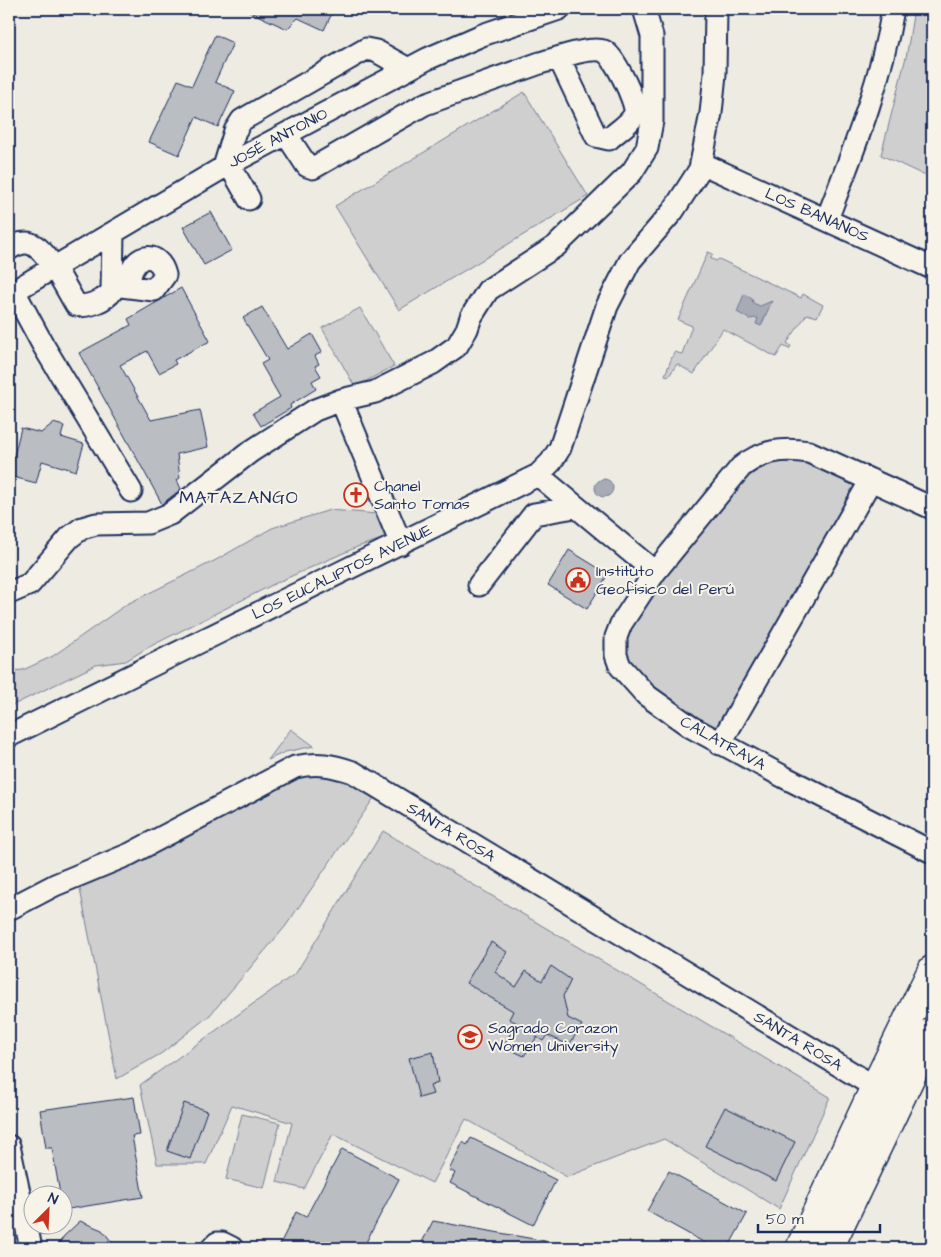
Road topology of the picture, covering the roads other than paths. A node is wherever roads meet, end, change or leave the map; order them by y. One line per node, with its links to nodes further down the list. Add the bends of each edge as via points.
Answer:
1 (559, 9): 6 (street, JOSÉ ANTONIO, via 482,35)
2 (644, 9): 17 (street, via 652,36 652,121 647,148 632,172 556,246 488,290 457,346 433,363 375,392)
3 (716, 9): 8 (street, LOS EUCALIPTOS AVENUE, via 715,74)
4 (893, 9): 11 (street, via 886,52 871,103)
5 (559, 58): 7 (street, via 425,104 313,168 307,166)
6 (408, 69): 7 (street, JOSÉ ANTONIO); 9 (street, via 366,49 242,120 234,131)
7 (286, 134): 9 (street, JOSÉ ANTONIO)
8 (701, 163): 11 (street, LOS BANANOS); 18 (street, LOS EUCALIPTOS AVENUE, via 673,211 630,261 607,306 560,448)
9 (226, 166): 10 (street); 12 (street, JOSÉ ANTONIO)
10 (248, 199)
11 (827, 219): 15 (street, LOS BANANOS)
12 (113, 233): 14 (street, JOSÉ ANTONIO); 14 (street, via 122,281 108,296 81,307 76,305)
13 (9, 249): 14 (street, via 25,243 35,245)
14 (54, 268): 16 (street, JOSÉ ANTONIO)
15 (932, 268)
16 (12, 293): 20 (street)
17 (341, 400): 23 (street); 26 (street, via 315,410 250,452 170,514 148,523 96,524 82,528 70,537 30,584)
18 (538, 475): 21 (street); 23 (street, LOS EUCALIPTOS AVENUE)
19 (871, 480): 22 (street, CALATRAVA); 24 (street, CALATRAVA, via 809,452 790,449 757,456 741,467); 28 (street)
20 (132, 491)
21 (575, 506): 24 (street); 25 (street, via 534,514)
22 (932, 508)
23 (401, 544): 27 (street, LOS EUCALIPTOS AVENUE)
24 (655, 572): 28 (street, CALATRAVA, via 616,637 620,666 646,695)
25 (479, 585)
26 (9, 593)
27 (9, 736)
28 (720, 744): 29 (street, CALATRAVA)
29 (932, 852)
30 (9, 908): 33 (street, SANTA ROSA, via 130,854 295,767 329,764 354,772)
31 (932, 970): 33 (main road)
32 (932, 1032): 36 (main road)
33 (875, 1087): 36 (main road)
34 (9, 1146): 35 (street)
35 (11, 1172): 37 (street)
36 (809, 1247)
37 (31, 1248)
38 (212, 1248): 39 (street, via 222,1243)
39 (232, 1248)

